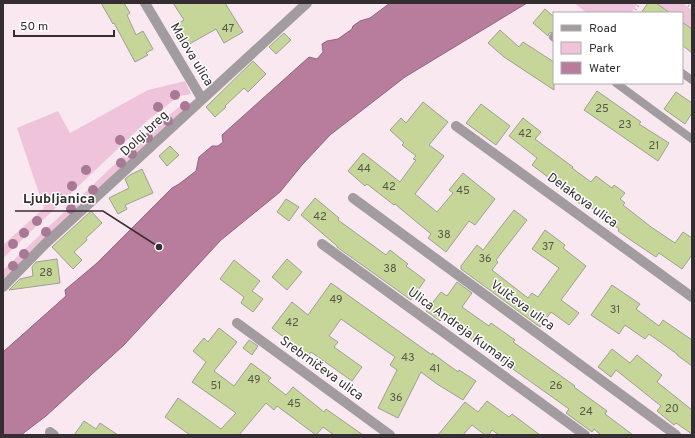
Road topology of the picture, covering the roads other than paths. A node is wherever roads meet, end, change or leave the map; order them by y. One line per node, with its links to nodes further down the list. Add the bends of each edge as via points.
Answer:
1 (145, 3): 6 (street, Malova ulica)
2 (307, 3): 6 (street, Dolgi breg)
3 (683, 74): 4 (lane)
4 (692, 80)
5 (617, 84): 8 (lane)
6 (202, 99): 11 (street, Dolgi breg, via 45,244)
7 (456, 126): 12 (street, Delakova ulica)
8 (692, 139)
9 (353, 198): 16 (street, Vulčeva ulica)
10 (322, 244): 15 (street, Ulica Andreja Kumarja)
11 (3, 287)
12 (692, 297)
13 (237, 323): 14 (street, Srebrničeva ulica)
14 (390, 435)
15 (585, 435)
16 (676, 435)

